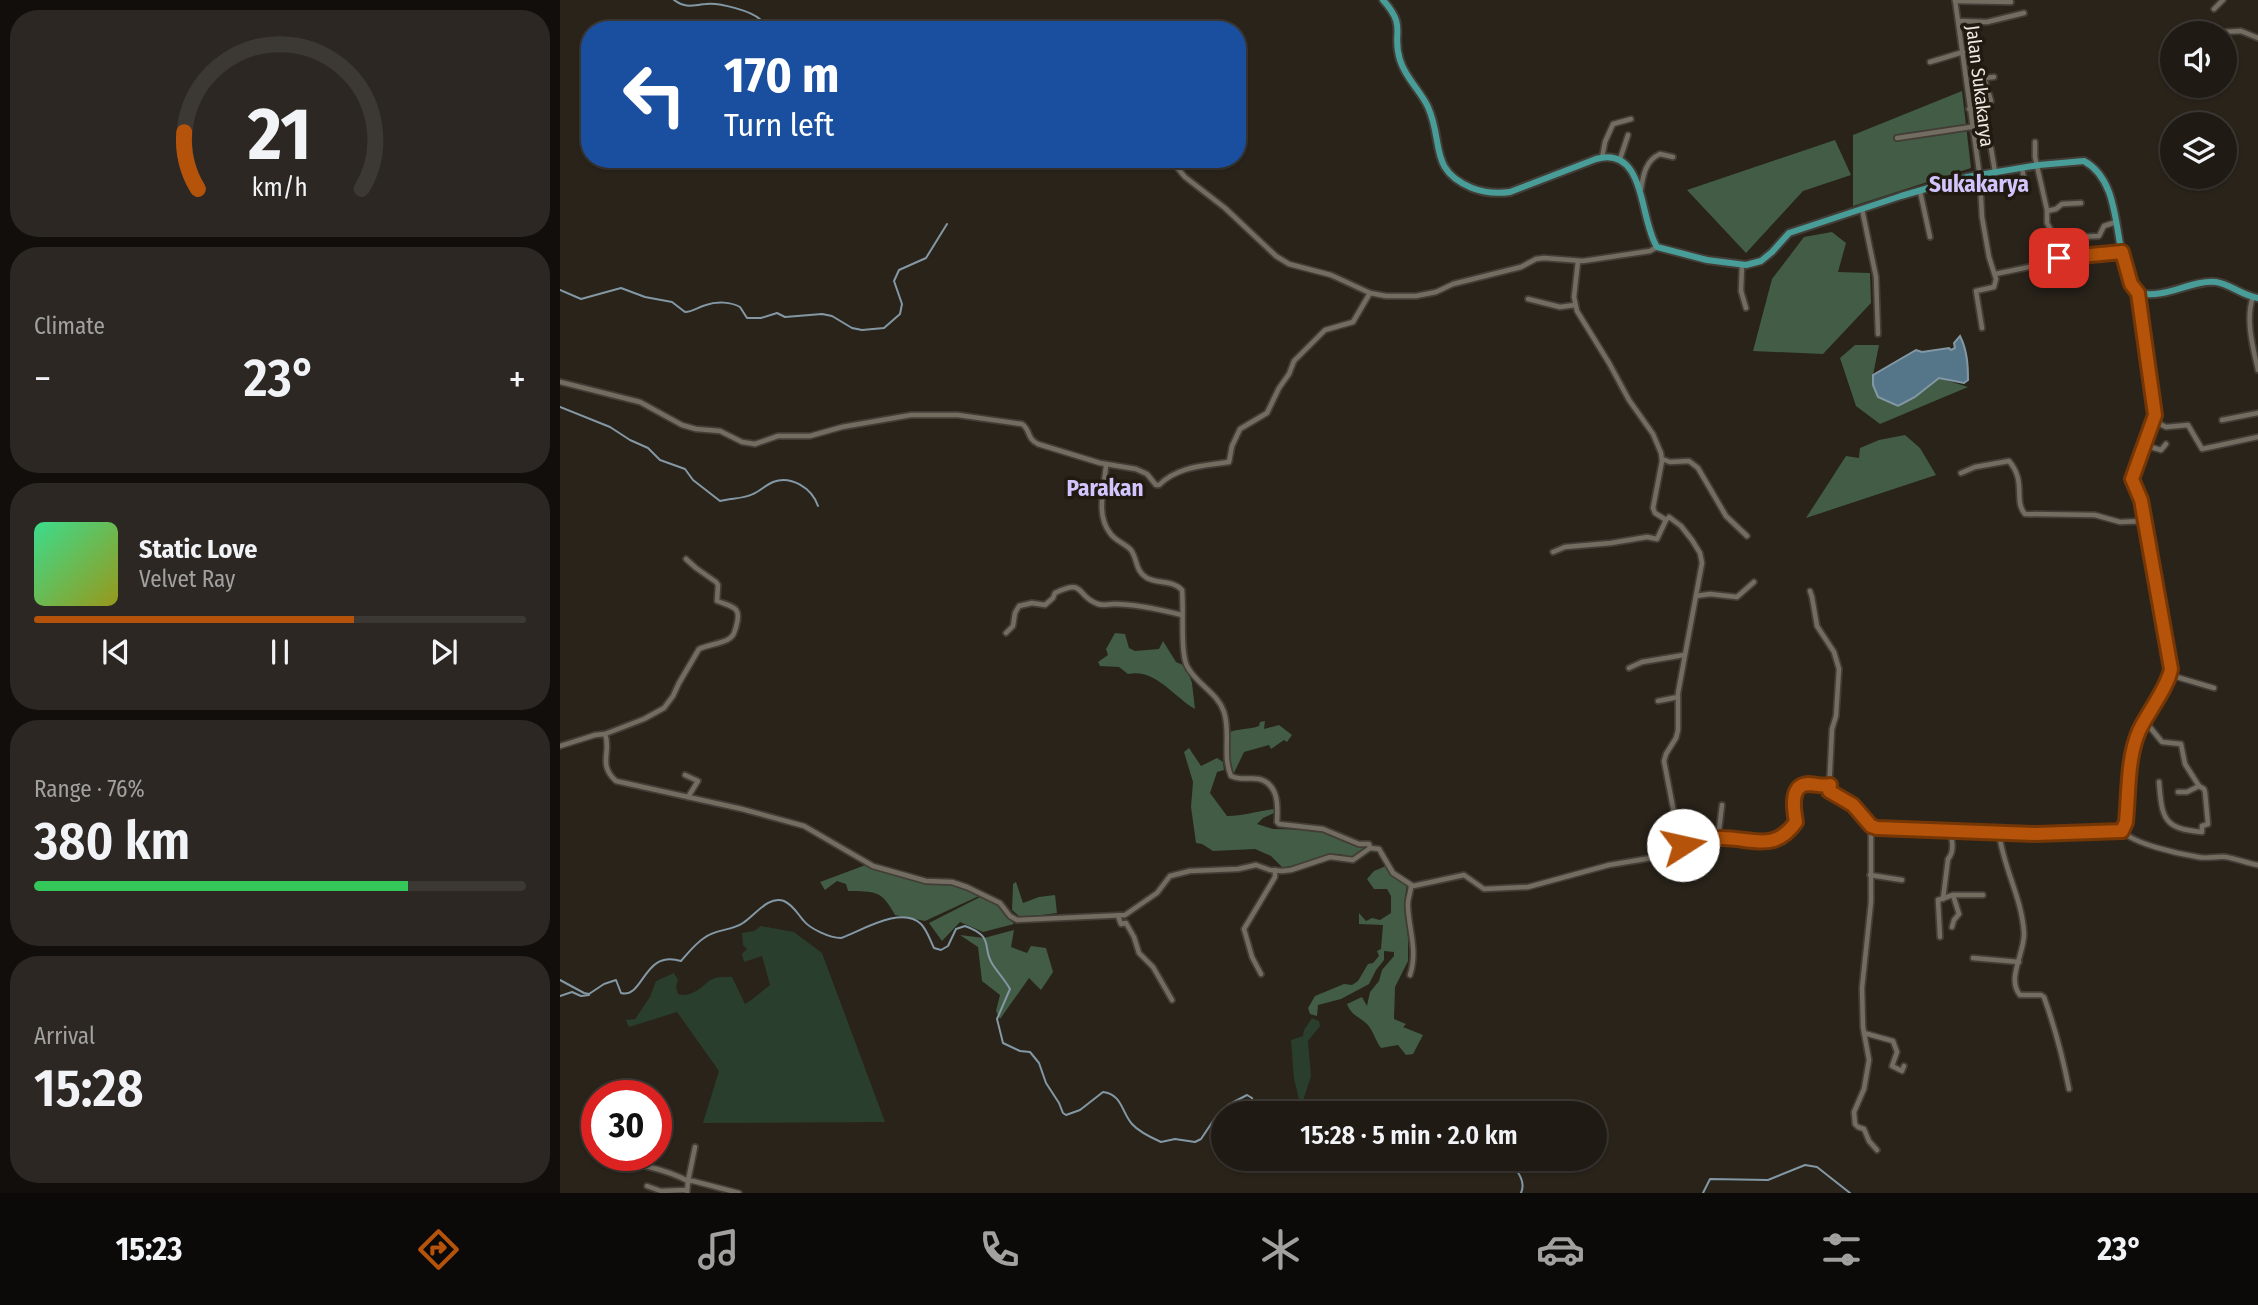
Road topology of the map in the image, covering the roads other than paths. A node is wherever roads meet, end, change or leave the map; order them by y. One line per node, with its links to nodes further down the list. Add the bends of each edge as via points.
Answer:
1 (1383, 0): 21 (main road, via 1397,19 1399,58 1429,108 1442,164 1450,175 1497,194)
2 (2223, 0): 5 (street)
3 (1955, 1): 4 (street); 7 (street, Jalan Sukakarya)
4 (2011, 2)
5 (2214, 9)
6 (2024, 13): 7 (street, via 1987,22)
7 (1959, 21): 10 (street, Jalan Sukakarya)
8 (2237, 31): 9 (street)
9 (2258, 38)
10 (1963, 52): 11 (street); 13 (street, Jalan Sukakarya)
11 (1930, 62)
12 (1994, 77): 13 (street, via 1984,78 1992,100)
13 (1969, 109): 15 (street, Jalan Sukakarya)
14 (1632, 119): 21 (street, via 1613,124)
15 (1971, 127): 17 (street); 27 (street, Jalan Sukakarya)
16 (1628, 135): 22 (street)
17 (1898, 138)
18 (2035, 142): 23 (street)
19 (1991, 148): 26 (street)
20 (1673, 157): 30 (street, via 1660,153 1652,158)
21 (1602, 158): 22 (main road)
22 (1619, 159): 30 (main road, via 1629,168)
23 (2037, 165): 25 (main road); 33 (street); 34 (main road, via 2087,162 2109,193)
24 (1178, 168): 43 (street, via 1276,256)
25 (2022, 168): 26 (main road); 29 (street)
26 (1995, 172): 27 (main road)
27 (1979, 175): 28 (main road); 42 (street, Jalan Sukakarya, via 1982,217)
28 (1920, 191): 32 (main road); 36 (street)
29 (2026, 191)
30 (1640, 193): 38 (main road)
31 (2081, 203): 33 (street)
32 (1862, 209): 41 (main road, via 1789,233 1761,261); 50 (street, via 1876,277)
33 (2047, 211): 35 (street)
34 (2116, 222): 37 (street, via 2104,226 2099,236); 39 (main road)
35 (2052, 232)
36 (1930, 237)
37 (2079, 237)
38 (1657, 247): 40 (street); 41 (main road)
39 (2122, 252): 42 (street, via 2063,256); 44 (main road)
40 (1578, 261): 43 (street, via 1536,259 1426,294); 47 (street)
41 (1742, 265): 48 (street)
42 (1995, 274): 49 (street, via 1995,286 1976,291)
43 (1370, 293): 60 (street, via 1353,322 1325,330 1294,361 1267,413 1240,429 1229,462 1175,472 1157,485 1141,471)
44 (2138, 293): 45 (main road, via 2168,293 2216,282); 55 (street)
45 (2256, 297): 51 (street, via 2251,304 2251,333)
46 (1528, 299): 47 (street, via 1560,307)
47 (1575, 305): 59 (street, via 1653,434)
48 (1746, 308)
49 (1982, 328)
50 (1878, 334)
51 (2258, 370)
52 (560, 382): 60 (street, via 640,402 682,425 720,431 745,443 810,436 911,415 958,415 1022,424 1038,444)
53 (2258, 413): 54 (street)
54 (2222, 420)
55 (2154, 421): 56 (street, via 2166,427 2188,425 2202,449); 58 (street)
56 (2258, 437)
57 (2166, 444): 58 (street, via 2161,450)
58 (2144, 445): 63 (street, via 2132,479)
59 (1662, 459): 62 (street, via 1653,508); 64 (street, via 1689,461 1698,468 1727,516)
60 (1106, 464): 70 (street, via 1101,510 1109,533 1129,548 1144,576 1180,587)
61 (1961, 474): 63 (street, via 2010,461 2019,477 2020,507 2025,514 2095,514 2125,523)
62 (1666, 520): 65 (street, via 1657,539); 69 (street, via 1669,517 1681,526 1700,552)
63 (2144, 522): 74 (street, via 2170,652)
64 (1747, 536)
65 (1553, 552)
66 (686, 559): 79 (street, via 716,582 717,601 737,611 734,634 699,649 664,708)
67 (1754, 582): 69 (street, via 1737,597)
68 (1810, 592): 83 (street, via 1817,626 1839,669)
69 (1696, 596): 72 (street)
70 (1182, 615): 71 (street, via 1101,605 1080,589 1065,587 1045,605 1019,607); 94 (street, via 1186,664 1226,716 1226,762 1231,776 1266,783 1276,796 1279,824 1323,829)
71 (1006, 633)
72 (1685, 655): 73 (street); 76 (street)
73 (1629, 668)
74 (2170, 675): 75 (street); 78 (street)
75 (2214, 688)
76 (1678, 698): 77 (street); 93 (street, via 1678,730 1664,761 1674,813)
77 (1658, 701)
78 (2143, 723): 84 (street, via 2162,742 2181,744 2185,764); 90 (street, via 2133,749)
79 (605, 734): 80 (street); 86 (street, via 605,761 616,780)
80 (560, 746)
81 (685, 775): 86 (street, via 698,780)
82 (2158, 782): 84 (street, via 2163,815 2168,824 2183,831 2202,832 2202,826 2208,824 2204,789)
83 (1830, 785): 88 (street, via 1829,791 1853,805); 92 (street, via 1800,788 1793,803 1796,822 1783,838 1772,842)
84 (2199, 786): 85 (street)
85 (2178, 792)
86 (688, 797): 103 (street, via 804,826 873,866 967,887 1000,903 1013,919)
87 (1722, 805): 92 (street)
88 (1871, 826): 89 (street); 97 (street)
89 (1950, 830): 91 (street); 102 (street, via 1953,846)
90 (2122, 831): 91 (street); 95 (street, via 2141,843 2201,858)
91 (1999, 833): 107 (street, via 2024,932)
92 (1718, 838): 93 (street)
93 (1690, 843): 99 (street, via 1651,858 1528,887 1484,889 1464,875)
94 (1370, 848): 96 (street, via 1353,860 1330,857 1291,870); 99 (street, via 1380,849 1394,873)
95 (2258, 865)
96 (1275, 870): 103 (street, via 1256,865 1174,875 1130,913); 108 (street, via 1244,929)
97 (1870, 875): 98 (street); 111 (street, via 1861,988)
98 (1902, 880)
99 (1411, 885): 109 (street, via 1408,905 1414,962)
100 (1953, 895): 101 (street); 102 (street); 104 (street, via 1959,914)
101 (1983, 895)
102 (1943, 899): 105 (street, via 1937,901)
103 (1118, 916): 110 (street)
104 (1952, 927)
105 (1940, 937)
106 (1973, 958): 107 (street)
107 (2019, 962): 113 (street, via 2018,994 2045,997)
108 (1261, 974)
109 (1410, 975)
110 (1172, 1000)
111 (1864, 1033): 112 (street, via 1893,1041 1897,1052 1892,1066 1902,1071); 115 (street, via 1868,1065 1854,1118)
112 (1904, 1066)
113 (2069, 1089)
114 (695, 1147): 117 (street)
115 (1877, 1150)
116 (658, 1171): 117 (street)
117 (688, 1181): 119 (street); 120 (street)
118 (647, 1186): 119 (street)
119 (687, 1191)
120 (740, 1193)

